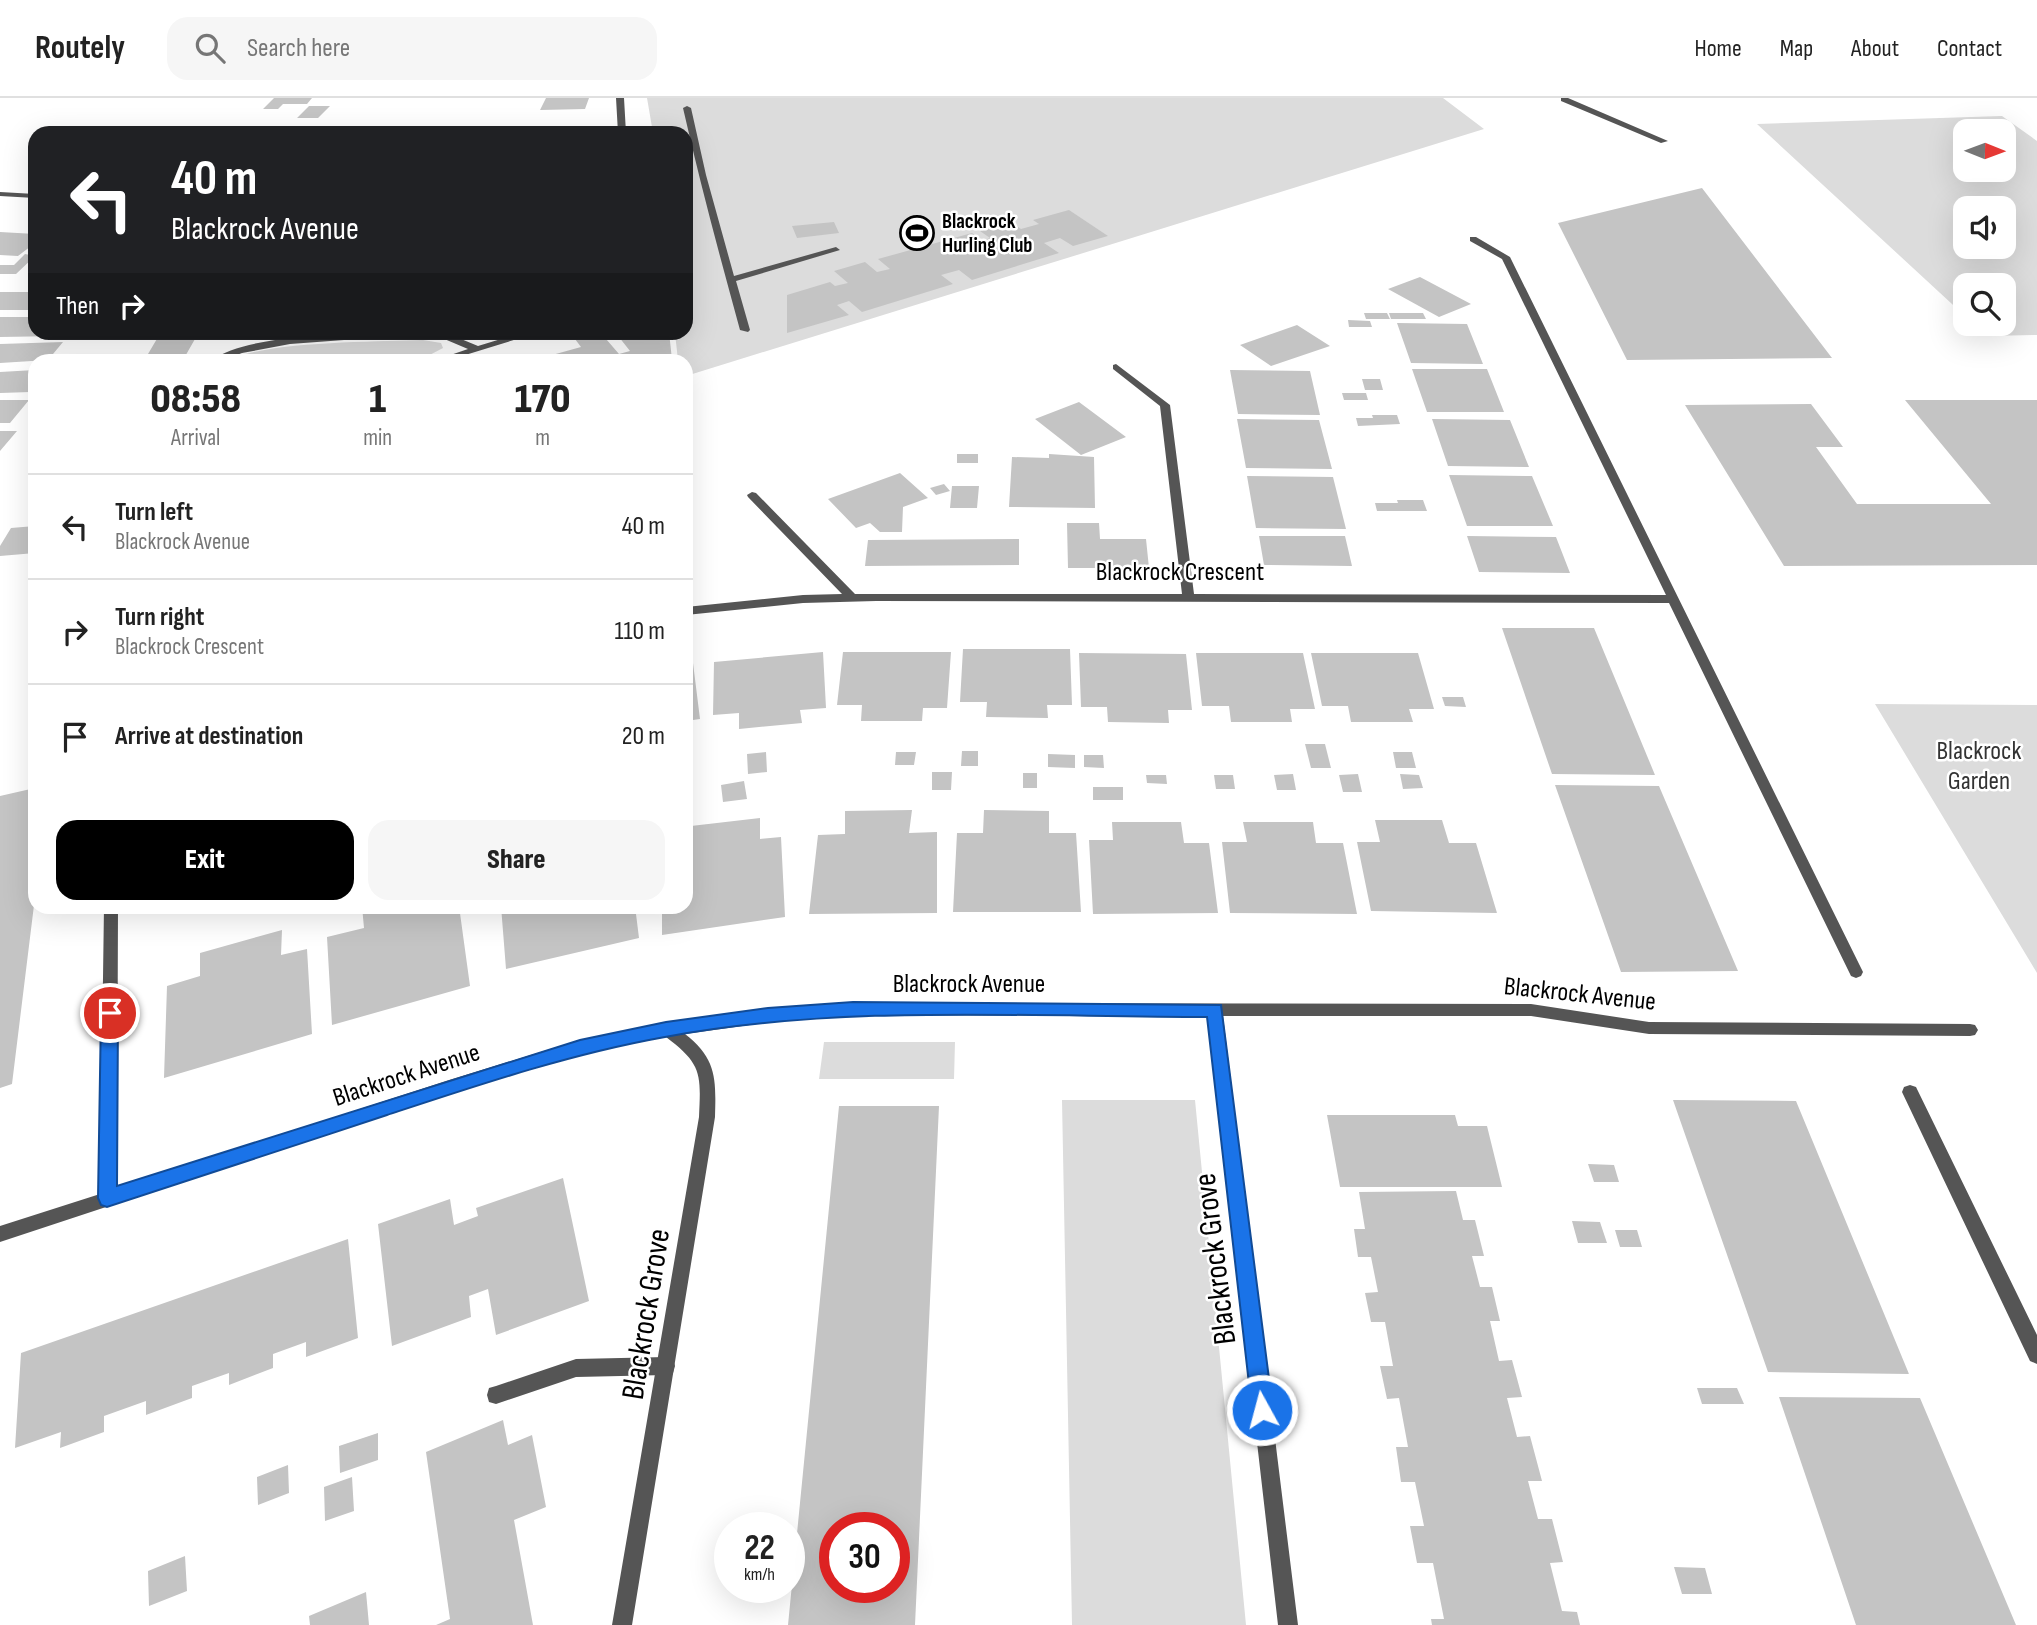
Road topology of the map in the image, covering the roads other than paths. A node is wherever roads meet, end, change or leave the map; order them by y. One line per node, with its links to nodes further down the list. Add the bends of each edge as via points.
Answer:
1 (620, 98): 4 (street)
2 (1564, 99): 6 (street)
3 (687, 108): 5 (street)
4 (622, 126)
5 (690, 126)
6 (1664, 142)
7 (693, 145): 12 (street)
8 (0, 194): 9 (street)
9 (28, 196)
10 (1473, 239): 24 (street, via 1506,257)
11 (836, 250): 12 (street)
12 (730, 280): 13 (street)
13 (745, 330)
14 (337, 340): 18 (street, via 278,343)
15 (450, 340): 17 (street)
16 (511, 340): 17 (street)
17 (479, 350): 19 (street)
18 (230, 354)
19 (464, 354)
20 (1116, 367): 22 (street, via 1165,405)
21 (752, 495): 23 (street)
22 (1188, 596): 23 (street, Blackrock Crescent); 24 (street, Blackrock Crescent)
23 (851, 597): 25 (street, Blackrock Crescent)
24 (1674, 599): 27 (street)
25 (693, 610)
26 (111, 914): 32 (street)
27 (1856, 972)
28 (1215, 1010): 29 (street, Blackrock Avenue, via 853,1009); 30 (street, Blackrock Avenue, via 1531,1010 1649,1028); 38 (street, Blackrock Grove)
29 (666, 1029): 32 (street, Blackrock Avenue, via 580,1047); 35 (street, Blackrock Grove, via 691,1046 705,1063 709,1081)
30 (1970, 1030)
31 (1910, 1092): 34 (street)
32 (107, 1198): 33 (street, Blackrock Avenue)
33 (0, 1234)
34 (2037, 1355)
35 (666, 1366): 36 (street, via 576,1368); 37 (street, Blackrock Grove)
36 (496, 1395)
37 (622, 1625)
38 (1288, 1625)

